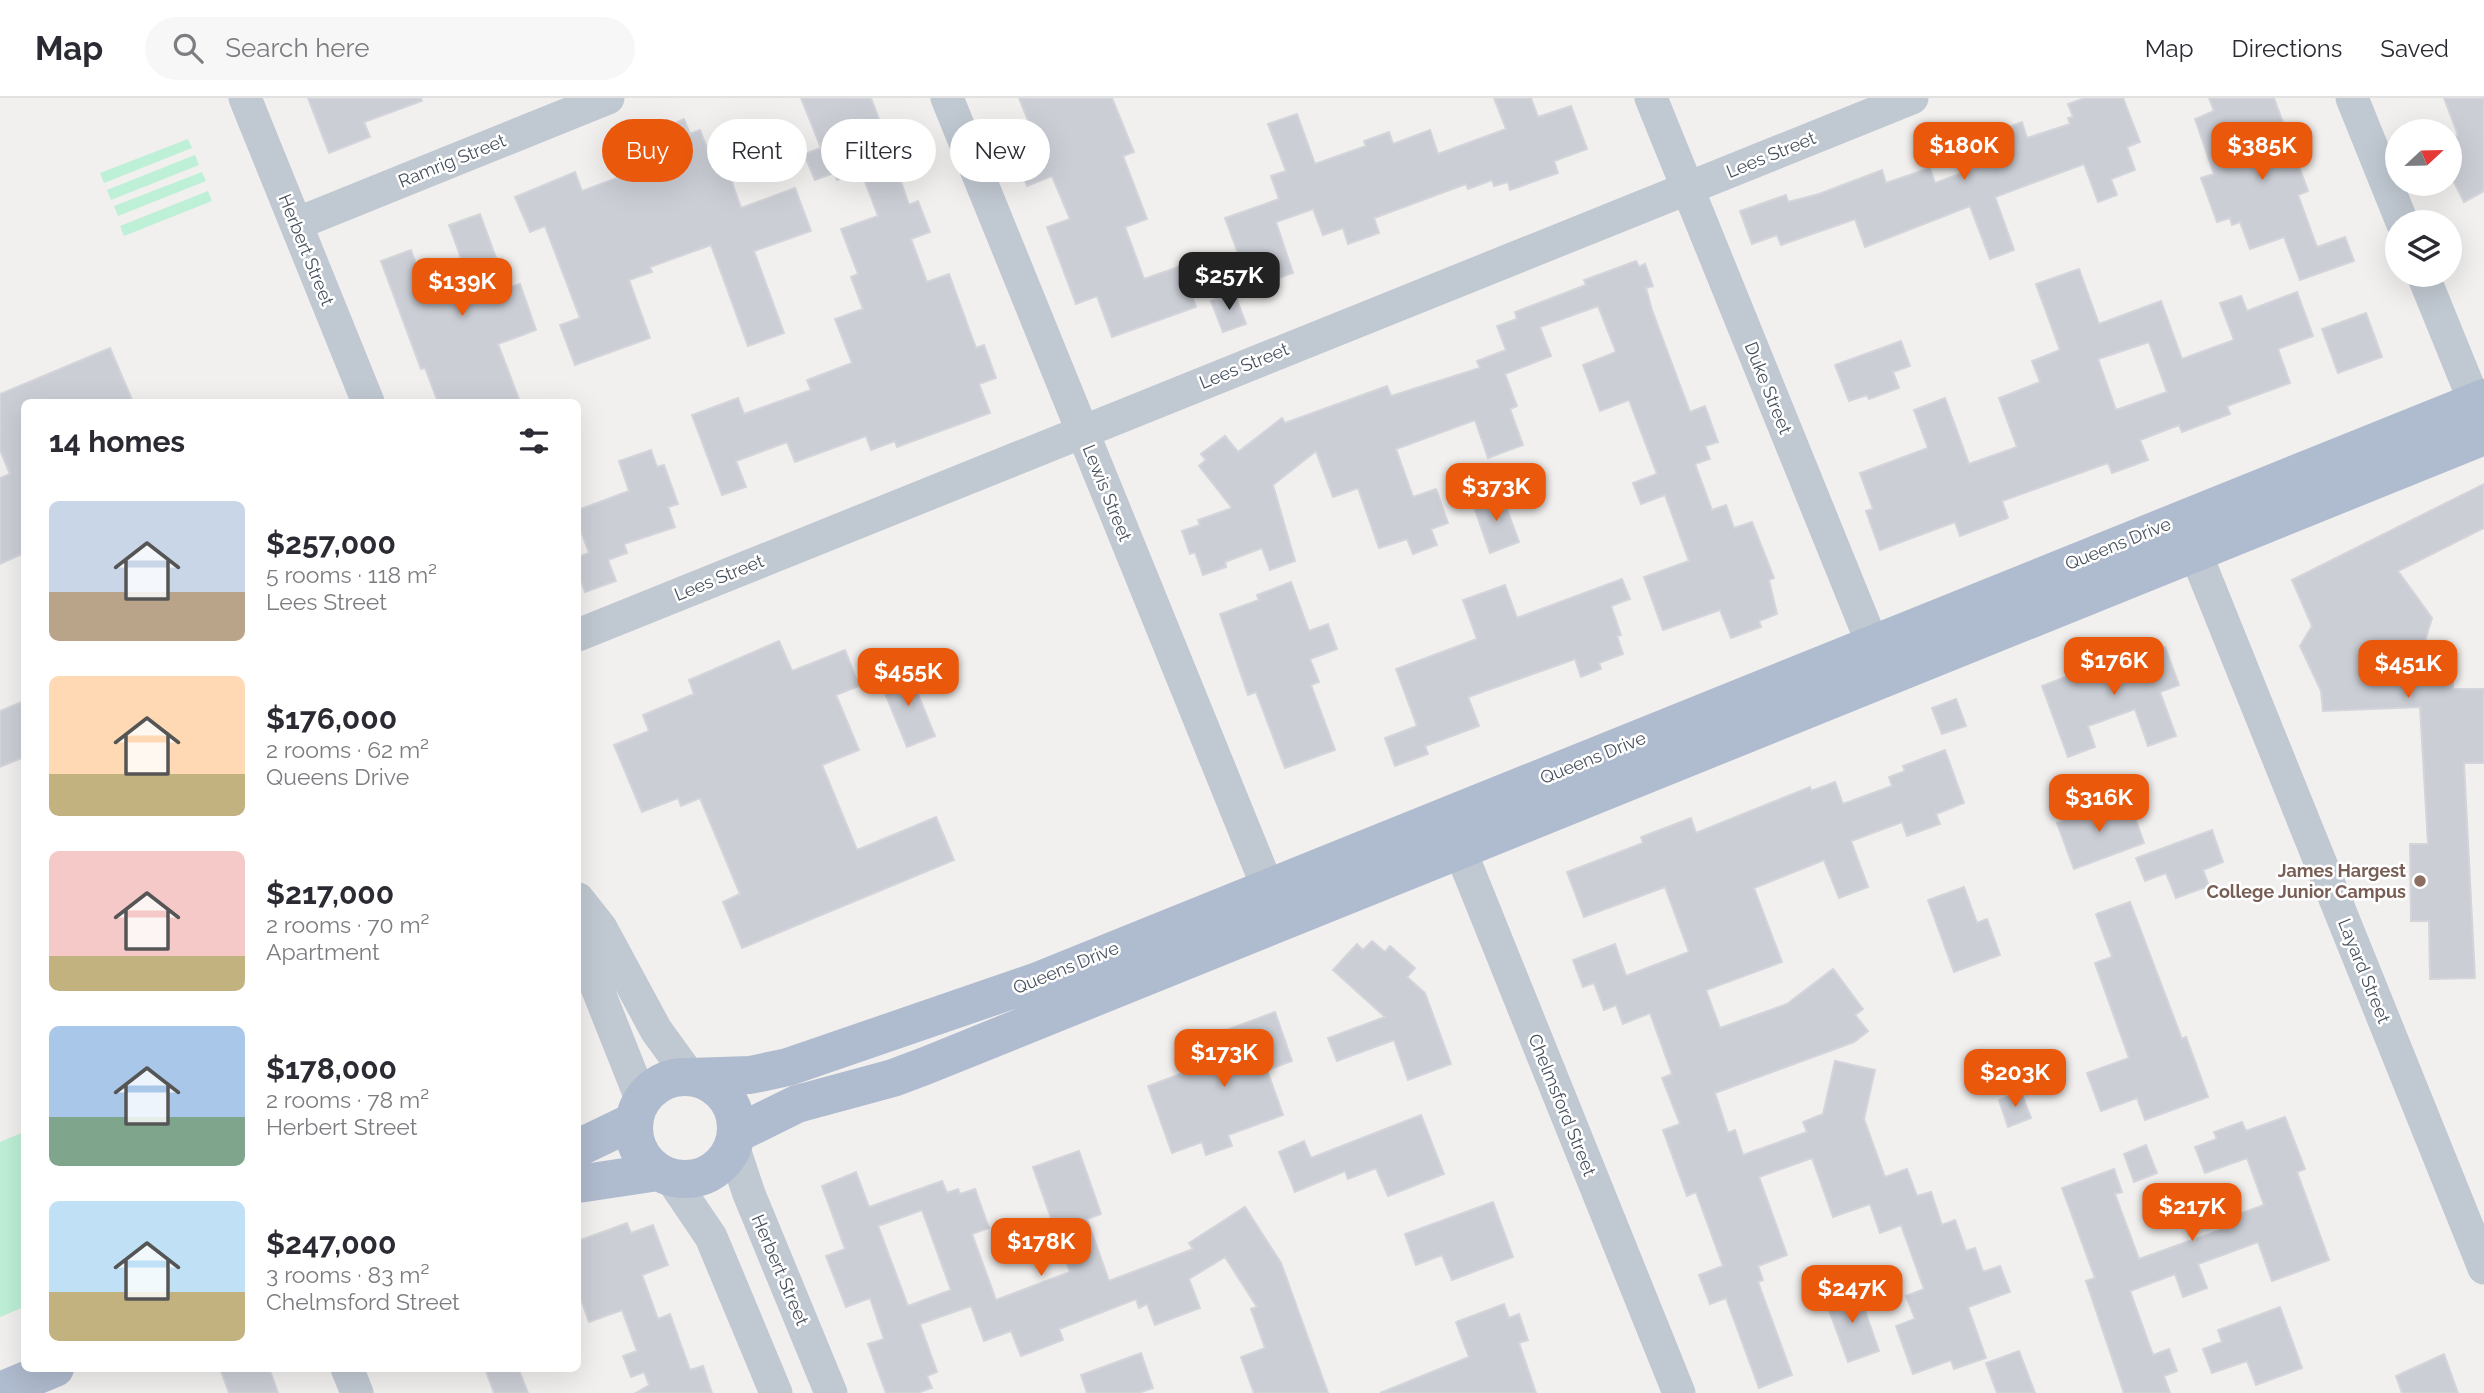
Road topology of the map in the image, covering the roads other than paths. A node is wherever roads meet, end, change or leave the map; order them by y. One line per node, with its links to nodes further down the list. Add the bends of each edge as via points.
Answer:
1 (245, 98): 9 (street, Herbert Street)
2 (608, 98): 9 (street, Ramrig Street)
3 (947, 98): 13 (street, Lewis Street)
4 (1651, 98): 7 (street, Duke Street)
5 (1912, 98): 7 (street, Lees Street)
6 (2351, 98): 8 (street)
7 (1687, 187): 13 (street, Lees Street); 17 (street, Duke Street)
8 (2397, 210)
9 (296, 224): 11 (street, Herbert Street)
10 (2428, 287): 12 (street)
11 (367, 399)
12 (2482, 415): 14 (main road, Queens Drive); 15 (main road, Queens Drive)
13 (1083, 432): 16 (street, Lees Street); 19 (street, Lewis Street)
14 (2182, 519): 15 (street, Layard Street); 17 (main road, Queens Drive)
15 (2196, 554): 17 (main road, Queens Drive); 28 (street, Layard Street)
16 (581, 634)
17 (1879, 661): 18 (main road, Queens Drive)
18 (1453, 833): 19 (main road, Queens Drive); 24 (main road, Queens Drive, via 925,1066 797,1104); 35 (street, Chelmsford Street)
19 (1268, 888): 22 (main road, Queens Drive, via 1035,982 838,1051 757,1074)
20 (581, 903): 22 (street, Herbert Street, via 601,928 656,1030)
21 (581, 949): 23 (street)
22 (690, 1077): 23 (main road, via 657,1085); 24 (main road, Herbert Street, via 719,1090 735,1118)
23 (638, 1111): 25 (main road); 26 (main road, via 638,1150)
24 (734, 1140): 26 (main road, via 722,1164 711,1172 699,1178); 34 (street, Herbert Street, via 752,1202)
25 (581, 1146)
26 (665, 1175): 27 (main road); 33 (street, via 716,1247)
27 (581, 1184)
28 (2484, 1268)
29 (45, 1372): 31 (main road)
30 (349, 1372): 32 (street)
31 (0, 1391)
32 (357, 1393)
33 (776, 1393)
34 (831, 1393)
35 (1679, 1393)

